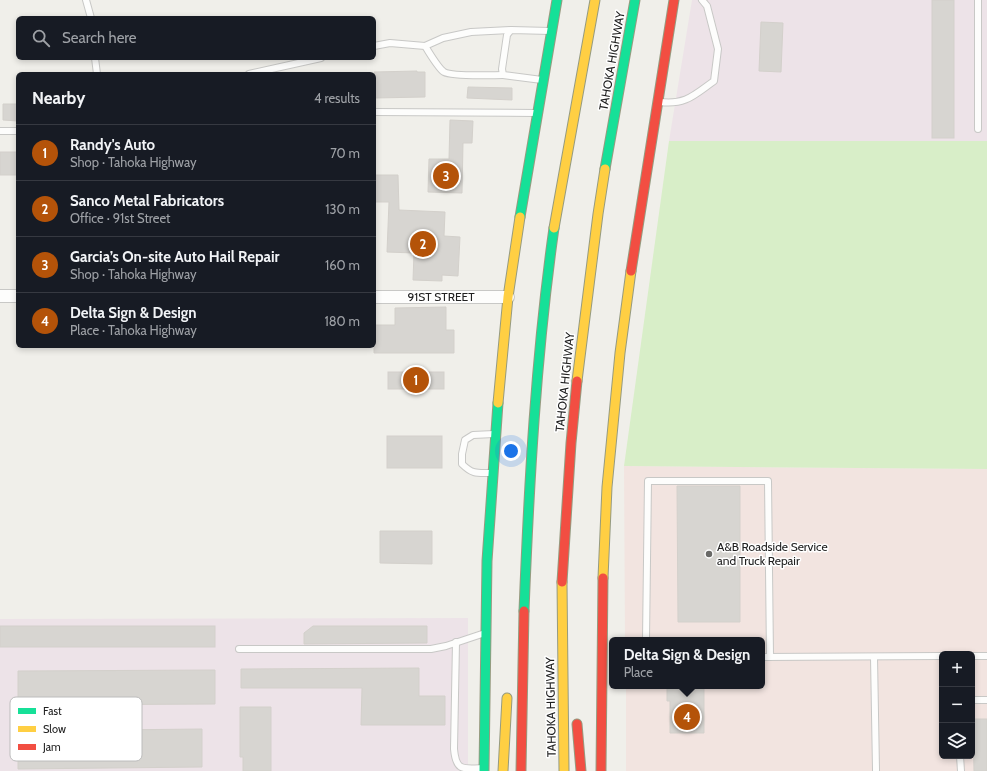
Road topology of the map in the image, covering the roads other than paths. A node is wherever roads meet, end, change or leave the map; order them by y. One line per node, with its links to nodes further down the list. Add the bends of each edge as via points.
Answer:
1 (86, 0): 8 (lane)
2 (557, 0): 10 (main road)
3 (595, 0): 31 (main road, via 554,237 543,326)
4 (635, 0): 32 (main road, TAHOKA HIGHWAY, via 598,214 579,356)
5 (674, 0): 19 (main road)
6 (702, 0): 19 (lane, via 707,6 718,49 714,80 690,98 672,103)
7 (978, 0): 22 (lane)
8 (90, 16)
9 (511, 30): 10 (lane); 12 (lane, via 471,32 443,38); 17 (lane, via 507,34 502,69)
10 (552, 31): 18 (main road)
11 (376, 46): 12 (lane, via 390,43)
12 (425, 46): 17 (lane, via 444,72 461,75)
13 (95, 60): 15 (lane)
14 (312, 60): 16 (lane)
15 (98, 72)
16 (258, 72)
17 (504, 75): 18 (lane)
18 (544, 80): 21 (main road)
19 (658, 102): 56 (main road, via 628,288 607,487 603,566)
20 (376, 112): 21 (lane)
21 (538, 113): 28 (main road)
22 (978, 129)
23 (0, 131): 24 (lane)
24 (16, 131)
25 (0, 296): 26 (street)
26 (16, 296)
27 (376, 297): 28 (street, 91ST STREET)
28 (508, 297): 29 (main road)
29 (496, 434): 30 (main road); 30 (lane, via 473,435 465,440 462,454 462,464 473,473)
30 (494, 473): 34 (main road, via 487,561)
31 (526, 534): 33 (main road); 53 (main road)
32 (563, 567): 44 (main road); 54 (main road, TAHOKA HIGHWAY)
33 (515, 627)
34 (486, 632): 36 (lane); 50 (main road)
35 (646, 637): 41 (lane, via 648,481 768,481)
36 (456, 642): 37 (lane, via 431,649); 50 (lane, via 455,762 464,769)
37 (239, 649)
38 (939, 656): 42 (lane)
39 (975, 656): 40 (lane)
40 (987, 656)
41 (770, 657): 42 (lane); 43 (lane)
42 (874, 657): 51 (lane)
43 (765, 658)
44 (572, 669)
45 (508, 690): 52 (main road)
46 (975, 700): 47 (lane)
47 (987, 700)
48 (576, 716): 55 (main road)
49 (960, 759): 57 (lane)
50 (484, 770)
51 (876, 770)
52 (503, 771)
53 (521, 771)
54 (564, 771)
55 (581, 771)
56 (601, 771)
57 (961, 771)

